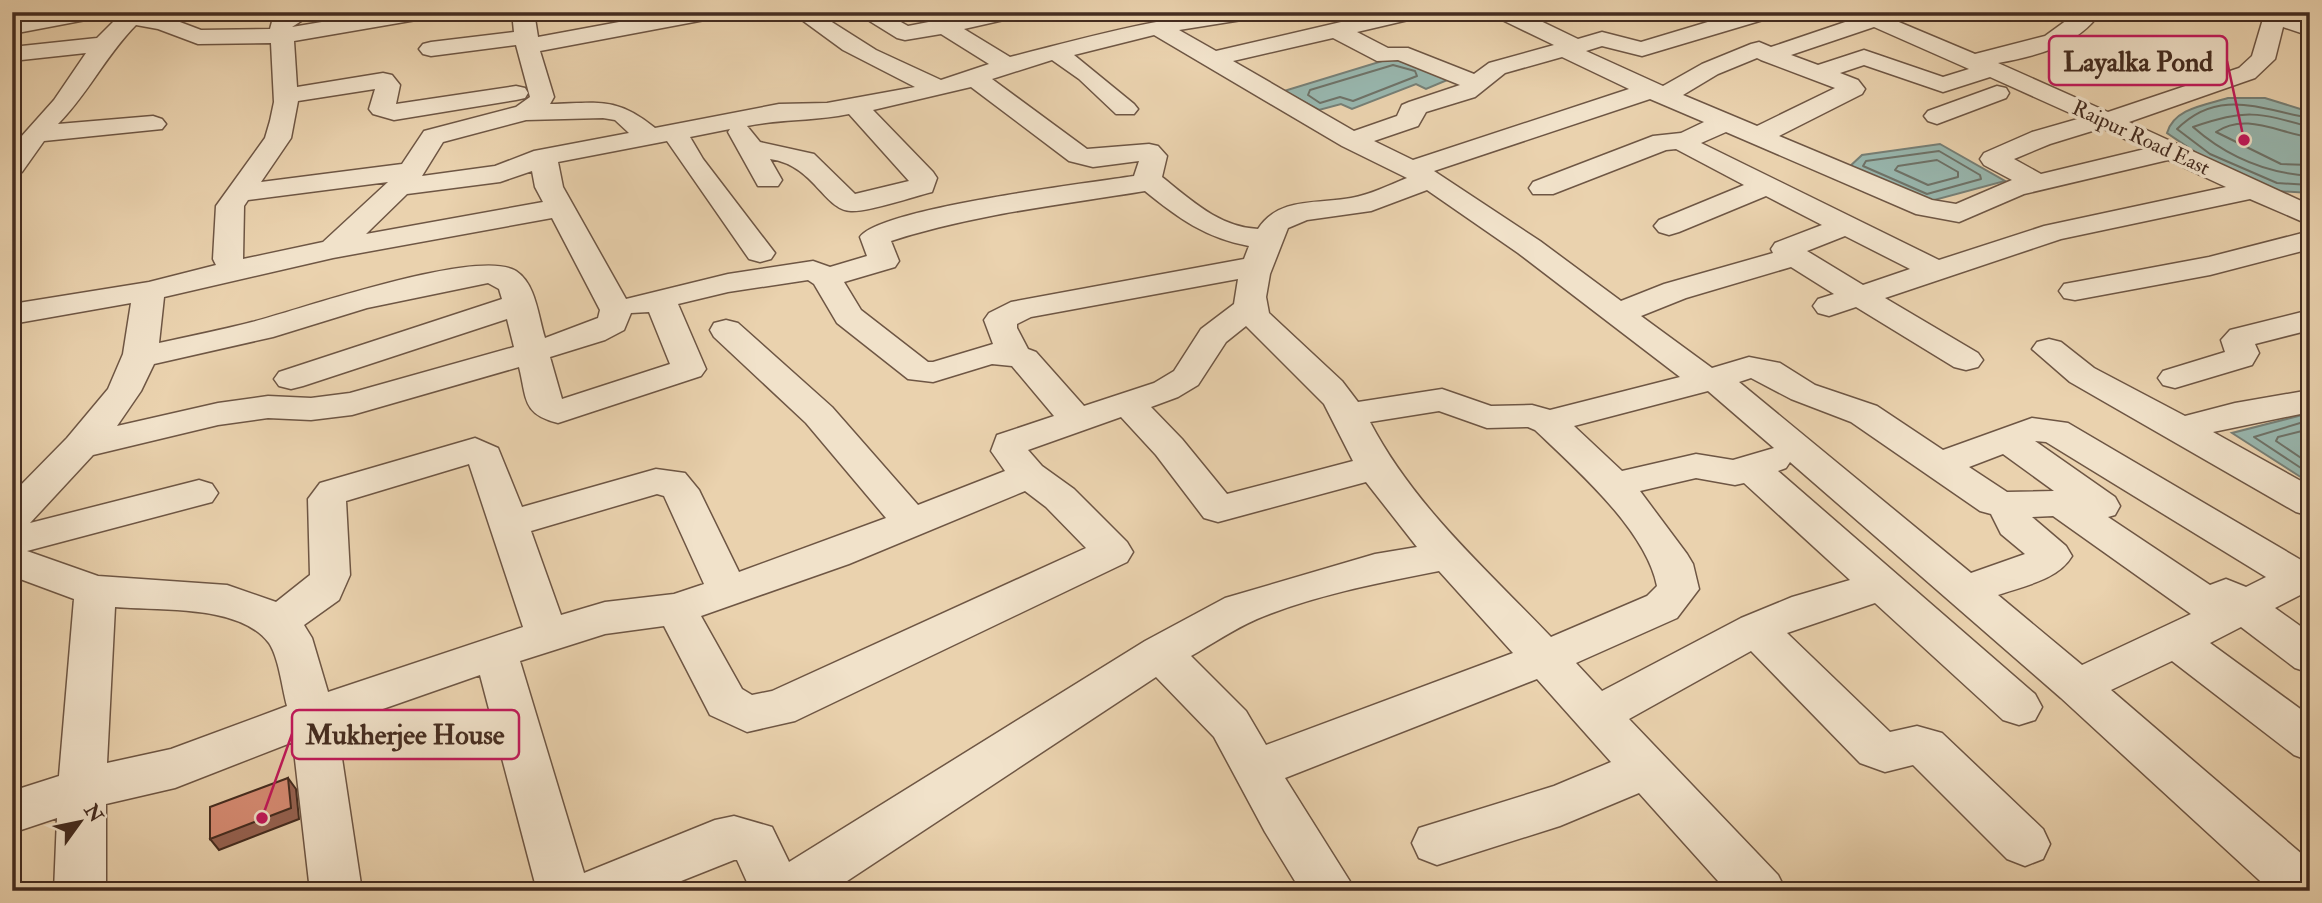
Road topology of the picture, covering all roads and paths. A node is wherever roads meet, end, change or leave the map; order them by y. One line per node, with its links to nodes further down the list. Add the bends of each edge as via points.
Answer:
1 (91, 12): 21 (street)
2 (169, 12): 3 (street)
3 (198, 12)
4 (304, 12): 29 (street, via 281,23)
5 (422, 12): 17 (street)
6 (710, 12): 27 (street)
7 (802, 12): 42 (street, via 832,35 902,74)
8 (866, 12): 22 (street, via 905,33)
9 (1248, 12): 20 (street)
10 (1413, 12): 25 (street)
11 (1504, 12): 31 (street)
12 (1674, 12): 23 (street)
13 (1765, 12): 23 (street)
14 (2090, 12): 37 (street, via 2068,33)
15 (2277, 13): 24 (street); 50 (street, via 2263,59 2247,73)
16 (124, 15): 29 (street, via 198,37); 30 (street)
17 (382, 15): 29 (street)
18 (1864, 15): 33 (street); 37 (street, Raipur Road East)
19 (1102, 20): 28 (street)
20 (1169, 20): 28 (street); 35 (street)
21 (12, 27)
22 (945, 27): 26 (street); 36 (street)
23 (1712, 28): 31 (street, via 1642,49 1602,40); 33 (street)
24 (2310, 29)
25 (1336, 30): 35 (street); 41 (street, via 1385,56 1401,53)
26 (1036, 31): 28 (street); 36 (street); 47 (street)
27 (525, 32): 32 (street); 43 (street)
28 (1124, 35)
29 (280, 36): 45 (street)
30 (104, 44): 34 (street); 53 (street)
31 (1569, 48): 41 (street, via 1497,68); 44 (street)
32 (431, 49)
33 (1764, 52): 38 (street); 44 (street, via 1710,69)
34 (12, 54)
35 (1213, 59): 57 (street)
36 (1007, 65): 39 (street)
37 (1983, 65): 38 (street, via 1943,85 1864,57); 40 (street, Raipur Road East)
38 (1818, 73): 56 (street, via 1853,89)
39 (975, 78): 42 (street); 66 (street, via 1078,155 1093,159 1149,152 1154,156 1147,175)
40 (2024, 83): 49 (street); 50 (street, Raipur Road East)
41 (1478, 84): 57 (street, via 1411,110 1409,121 1401,125)
42 (939, 88): 46 (street)
43 (541, 89): 45 (street, via 394,112 382,109 388,85 383,80); 48 (street, via 537,105)
44 (1658, 93): 52 (street); 63 (street)
45 (285, 96): 72 (street, via 278,138)
46 (855, 106): 51 (street, via 779,112); 68 (street, via 923,178)
47 (1125, 109)
48 (525, 112): 55 (street, via 603,110 623,114); 64 (street, via 433,137)
49 (1937, 116)
50 (2104, 120): 60 (street, Raipur Road East); 67 (street, via 2041,138 1993,159)
51 (736, 122): 55 (street); 59 (street)
52 (1724, 123): 56 (street); 58 (street)
53 (34, 124): 54 (street); 62 (street)
54 (153, 124)
55 (662, 135): 61 (street); 80 (street, via 691,161)
56 (1758, 136): 67 (street, via 1943,212 1959,213)
57 (1351, 140): 63 (street)
58 (1686, 140): 69 (street, via 1697,152); 70 (street, via 1662,142)
59 (749, 149): 65 (street); 68 (street, via 809,160 852,203)
60 (2170, 151): 67 (street); 71 (street, Raipur Road East)
61 (543, 158): 64 (street, via 500,174); 73 (street, via 549,187)
62 (12, 166)
63 (1421, 174): 81 (street, via 1360,205 1290,216 1270,229); 95 (street)
64 (406, 179): 72 (street); 79 (street)
65 (768, 180)
66 (1151, 182): 75 (street); 81 (street, via 1221,233)
67 (2036, 182)
68 (922, 186): 75 (street)
69 (1765, 187): 76 (street); 77 (street)
70 (1543, 188)
71 (2251, 190): 74 (street, Raipur Road East); 84 (street, via 2106,219)
72 (237, 193): 83 (street, via 227,224 228,259)
73 (560, 208): 79 (street); 93 (street)
74 (2310, 216)
75 (943, 218): 85 (street, via 875,237 884,261)
76 (1669, 226)
77 (1845, 226): 82 (street, via 1786,249); 84 (street)
78 (2310, 240): 87 (street, via 2210,266)
79 (333, 249): 83 (street)
80 (760, 253)
81 (1263, 253): 92 (street, via 1251,285); 100 (street, via 1022,309 1000,320)
82 (1794, 257): 88 (street); 95 (street, via 1675,291)
83 (234, 271): 86 (street)
84 (1938, 272): 88 (street)
85 (826, 278): 89 (street, via 813,270 801,270); 100 (street, via 848,316 920,372)
86 (149, 291): 94 (street); 101 (street)
87 (2075, 291)
88 (1860, 296): 91 (street); 102 (street)
89 (660, 299): 93 (street); 99 (street, via 690,365 683,373 551,412)
90 (519, 304): 99 (street); 101 (street, via 514,285 503,276 488,275 398,290 261,330); 103 (street)
91 (1829, 306)
92 (1250, 307): 107 (street, via 1213,336 1186,378); 108 (street, via 1268,332 1331,389)
93 (616, 310): 99 (street, via 613,323)
94 (12, 314)
95 (1618, 314): 105 (street)
96 (2310, 320): 104 (street, via 2242,337 2237,340 2240,358)
97 (726, 330): 124 (street, via 819,415)
98 (2049, 349): 111 (street, via 2082,374)
99 (533, 352): 113 (street, via 352,404 218,414)
100 (1014, 353): 109 (street)
101 (138, 358): 113 (street, via 133,376)
102 (1966, 360)
103 (291, 379)
104 (2175, 379)
105 (1711, 380): 110 (street); 114 (street); 115 (street, via 1749,367 1768,370 1803,392 1864,414)
106 (2310, 401): 111 (street)
107 (1128, 404): 109 (street); 116 (street, via 1218,509)
108 (1349, 414): 110 (street, via 1442,400 1487,417 1532,416); 116 (street)
109 (1077, 420): 118 (street, via 1010,443 1009,451)
110 (1548, 422): 119 (street)
111 (2181, 429): 121 (street)
112 (2007, 439): 115 (street); 129 (street, via 2032,429 2055,431); 135 (street)
113 (76, 447): 123 (street)
114 (1801, 450): 117 (street); 133 (street)
115 (1941, 465): 122 (street)
116 (1376, 467): 127 (street)
117 (1751, 468): 119 (street, via 1735,473 1696,466); 130 (street)
118 (1029, 475): 124 (street); 134 (street, via 1060,498 1113,552 779,708 747,714 726,702)
119 (1615, 485): 143 (street, via 1673,564 1678,589 1661,607)
120 (199, 493): 126 (street)
121 (2310, 503)
122 (2007, 508): 133 (street, via 2015,524 2052,556); 135 (street, via 2043,501 2066,507)
123 (12, 518)
124 (912, 523): 132 (street)
125 (510, 524): 132 (street, via 656,481 672,482); 136 (street, via 485,456 475,450 332,492 327,499 330,575 324,589); 138 (street)
126 (12, 541)
127 (1450, 555): 141 (street, via 1375,569 1284,594 1241,609); 143 (street)
128 (12, 561): 131 (street)
129 (2304, 575): 135 (street)
130 (1884, 585): 137 (street); 145 (street)
131 (95, 591): 136 (street, via 227,600 268,616); 151 (street)
132 (728, 591): 134 (street)
133 (1966, 591): 144 (street)
134 (676, 609): 138 (street, via 605,618)
135 (2235, 612): 139 (street); 142 (street)
136 (276, 624): 146 (street, via 290,638)
137 (1756, 629): 147 (street); 154 (street, via 1877,749 1885,753 1925,747)
138 (547, 635): 140 (street)
139 (2176, 641): 144 (street); 148 (street)
140 (495, 651): 146 (street); 157 (street)
141 (1160, 653): 150 (street, via 1230,724); 160 (street)
142 (2310, 656)
143 (1546, 658): 147 (street); 150 (street)
144 (2077, 686): 163 (street)
145 (2019, 707)
146 (312, 715): 151 (street, via 176,768); 156 (street)
147 (1596, 715): 149 (street)
148 (2310, 742)
149 (1644, 766): 153 (street, via 1616,783 1556,807); 162 (street)
150 (1257, 768): 161 (street, via 1282,817)
151 (82, 789): 152 (street); 155 (street)
152 (12, 812)
153 (1437, 843)
154 (2025, 844)
155 (80, 891)
156 (336, 891)
157 (563, 891)
158 (599, 891): 159 (street, via 734,838 754,842)
159 (777, 891)
160 (788, 891)
161 (1330, 891)
162 (1760, 891)
163 (2307, 891)

